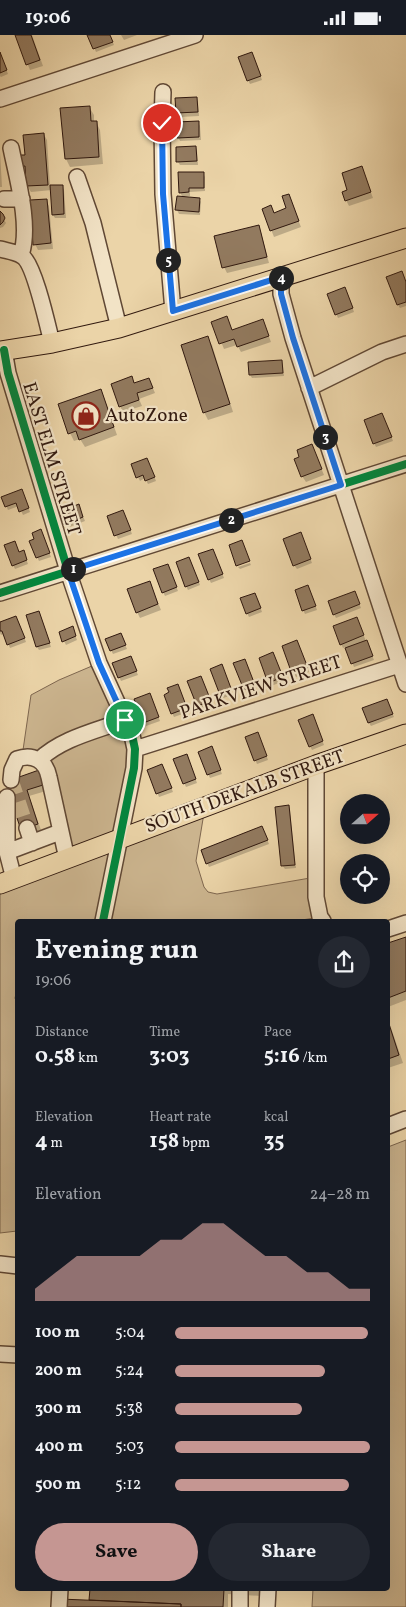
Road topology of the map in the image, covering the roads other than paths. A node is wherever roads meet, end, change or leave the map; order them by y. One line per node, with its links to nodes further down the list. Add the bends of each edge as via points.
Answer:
1 (195, 35): 3 (street)
2 (163, 92): 12 (street, via 163,194)
3 (0, 99)
4 (11, 149): 7 (street)
5 (77, 177): 13 (street, via 93,223)
6 (4, 199): 7 (street)
7 (22, 199): 10 (street)
8 (406, 238): 11 (main road)
9 (0, 249): 10 (street)
10 (22, 255): 14 (street, via 35,280)
11 (281, 277): 12 (main road); 17 (street, via 281,294)
12 (173, 311): 13 (main road)
13 (119, 328): 14 (main road)
14 (52, 343): 16 (main road)
15 (406, 344): 17 (street, via 382,352)
16 (2, 351): 20 (street, EAST ELM STREET)
17 (309, 388): 19 (street)
18 (406, 464): 19 (street)
19 (341, 485): 20 (street); 22 (street)
20 (68, 571): 21 (street); 24 (street, EAST ELM STREET, via 99,663)
21 (0, 593)
22 (399, 665): 23 (street); 26 (street, PARKVIEW STREET)
23 (406, 684)
24 (125, 720): 26 (street, EAST ELM STREET); 27 (street, via 59,745)
25 (406, 734): 28 (main road, SOUTH DEKALB STREET)
26 (136, 749): 33 (street, EAST ELM STREET)
27 (40, 760): 29 (street, via 30,757 17,759); 32 (street, via 48,771)
28 (316, 765): 33 (main road, SOUTH DEKALB STREET); 39 (street, via 316,897)
29 (11, 780)
30 (7, 797): 35 (street)
31 (27, 828): 34 (street)
32 (60, 832): 34 (street); 36 (street)
33 (119, 839): 36 (main road, SOUTH DEKALB STREET); 38 (street, EAST ELM STREET)
34 (32, 843): 35 (street)
35 (7, 853): 37 (street)
36 (67, 859): 37 (main road, SOUTH DEKALB STREET)
37 (7, 881)
38 (104, 919)
39 (322, 919)
40 (406, 923): 41 (street)
41 (390, 928)
42 (406, 1119): 43 (street)
43 (390, 1125)
44 (0, 1264): 45 (street)
45 (15, 1266)
46 (0, 1354): 47 (street)
47 (15, 1355)
48 (60, 1591): 51 (street)
49 (240, 1591): 52 (street)
50 (268, 1591): 53 (street)
51 (59, 1607)
52 (240, 1607)
53 (267, 1607)

